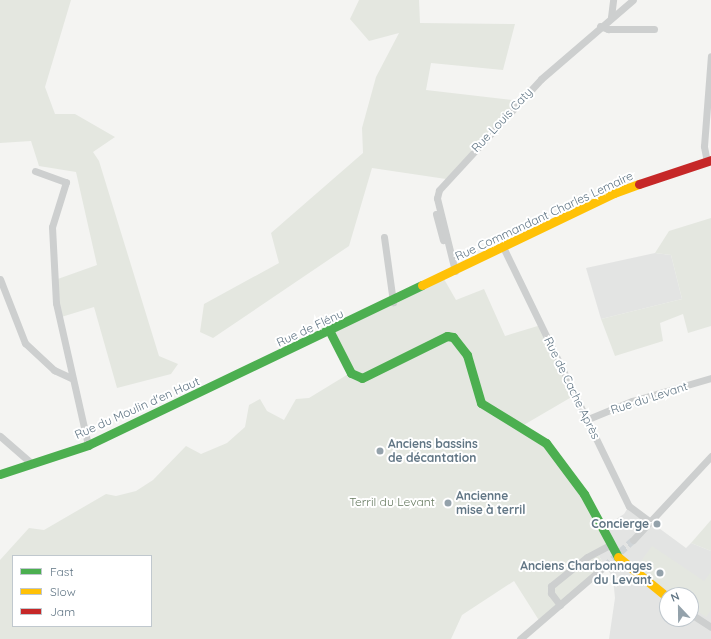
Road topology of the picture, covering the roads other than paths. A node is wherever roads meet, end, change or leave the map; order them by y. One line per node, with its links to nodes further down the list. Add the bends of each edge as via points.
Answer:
1 (613, 0): 3 (street)
2 (633, 0): 3 (street, Rue Louis Caty)
3 (611, 17): 4 (street, Rue Louis Caty)
4 (600, 26): 5 (street, via 608,30); 12 (street, Rue Louis Caty, via 541,78 439,190 437,198)
5 (654, 29)
6 (711, 56): 7 (street, via 704,146)
7 (709, 161): 11 (street, Rue Commandant Charles Lemaire, via 614,193)
8 (36, 170): 18 (street, via 66,182 52,228 56,303)
9 (436, 214): 12 (street, via 445,244)
10 (384, 237): 15 (street)
11 (503, 246): 13 (street, Rue Commandant Charles Lemaire); 20 (street, Rue de Cache Après)
12 (450, 249): 13 (street, Rue Louis Caty)
13 (455, 271): 15 (street, Rue de Flénu)
14 (0, 279): 18 (street, via 25,343 54,370)
15 (393, 302): 16 (street, Rue de Flénu)
16 (330, 332): 17 (street, Rue de Flénu); 28 (street, via 350,373 362,378 447,336 453,336 467,355 481,403 546,443 584,494)
17 (238, 375): 22 (street, Rue du Moulin d'en Haut)
18 (71, 378): 22 (street)
19 (711, 378): 20 (street, Rue du Levant, via 632,401)
20 (588, 419): 26 (street, Rue de Cache Après, via 628,506)
21 (0, 436): 24 (street)
22 (88, 446): 24 (street, Rue du Moulin d'en Haut)
23 (711, 456): 26 (street)
24 (30, 462): 25 (street, Rue du Moulin d'en Haut)
25 (0, 474)
26 (650, 522): 27 (street)
27 (633, 540)
28 (611, 544): 30 (street, via 627,567); 31 (street, via 587,557 551,586 551,593)
29 (605, 566): 31 (street)
30 (659, 591)
31 (560, 605): 34 (street)
32 (699, 619): 33 (street)
33 (711, 627)
34 (520, 639)

